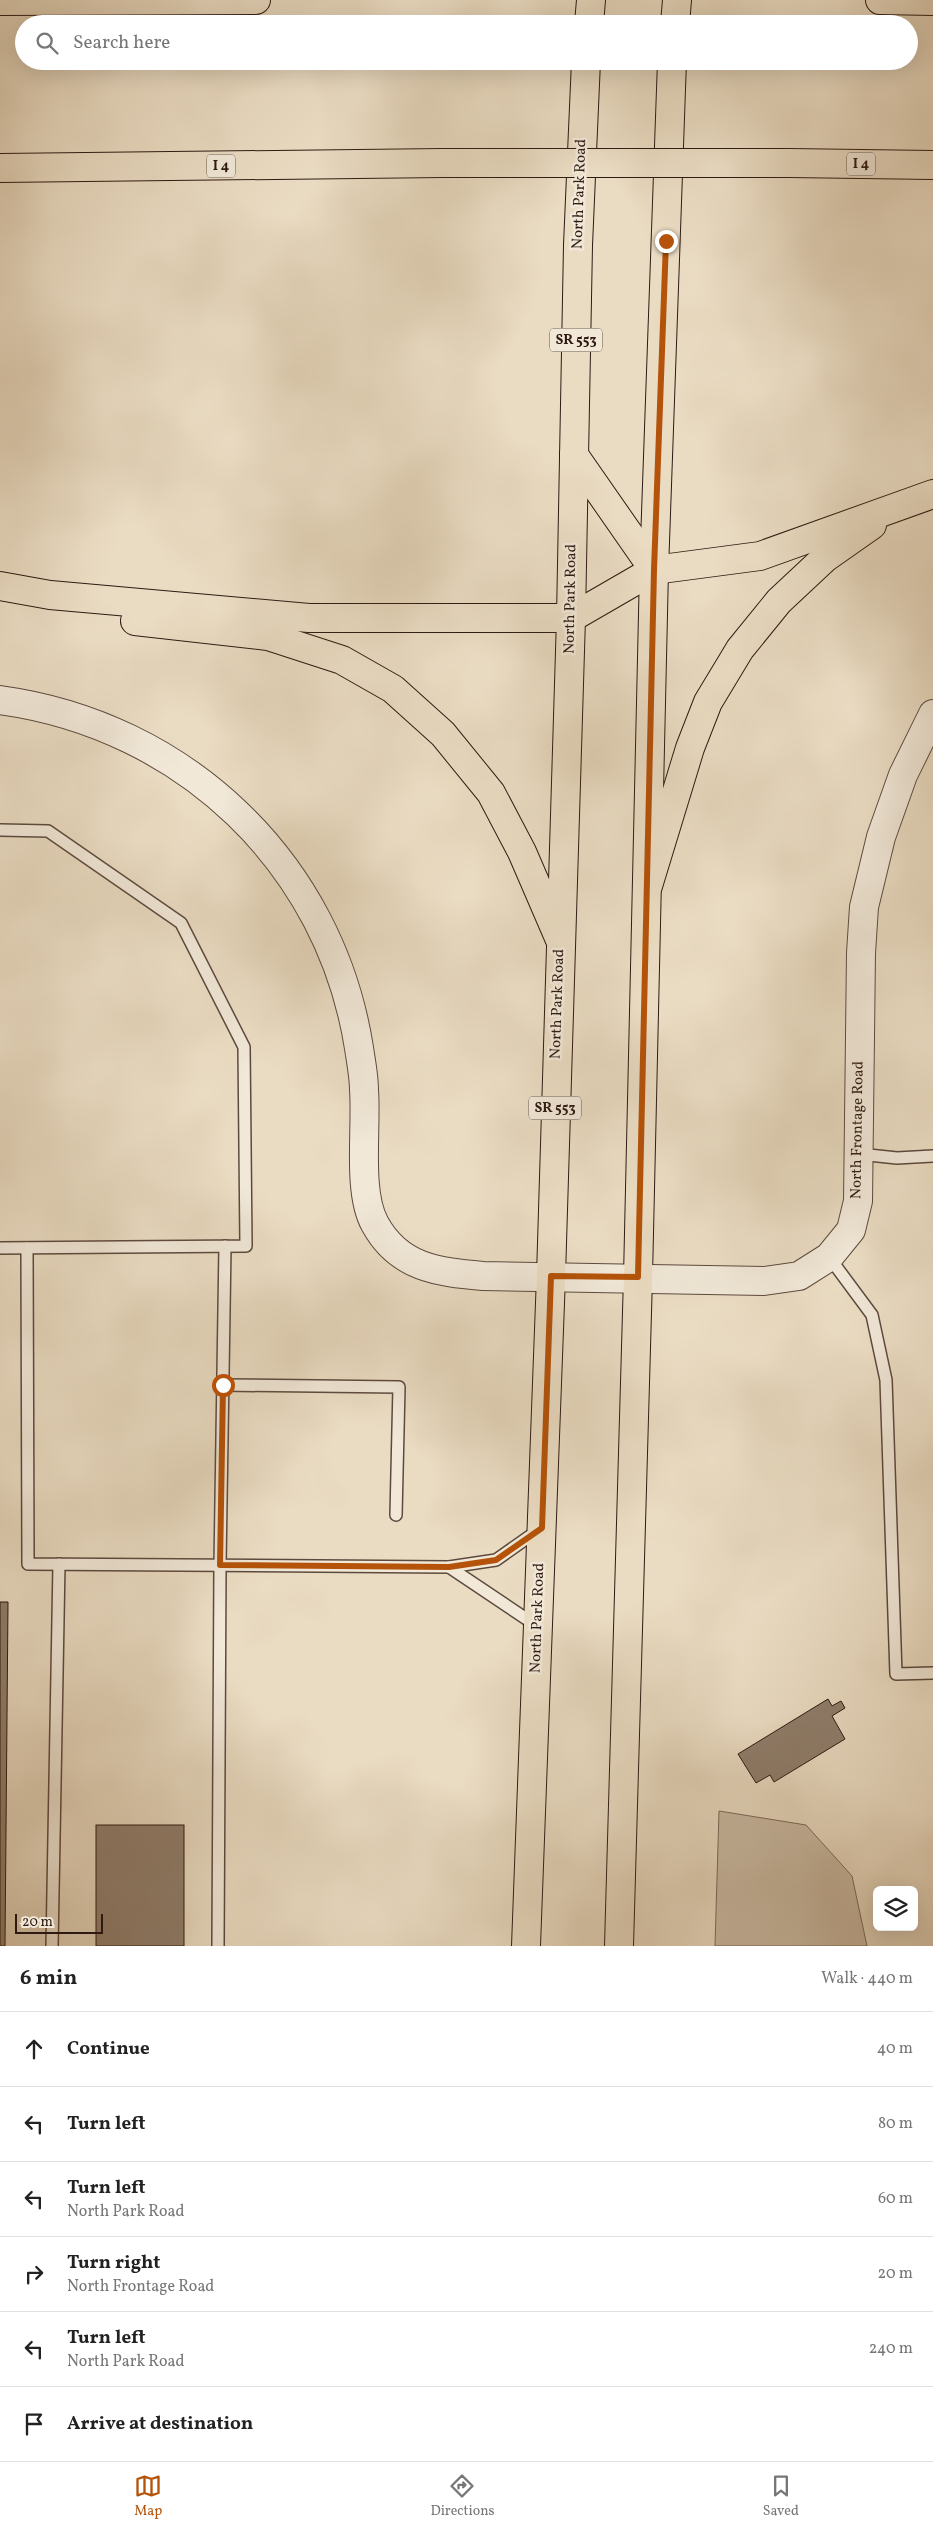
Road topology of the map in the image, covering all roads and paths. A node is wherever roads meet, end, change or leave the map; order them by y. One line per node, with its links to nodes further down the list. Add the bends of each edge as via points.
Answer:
1 (256, 0): 5 (main road)
2 (591, 0): 7 (main road)
3 (677, 0): 8 (main road)
4 (880, 0): 6 (main road)
5 (0, 1)
6 (933, 1)
7 (590, 15)
8 (676, 15)
9 (586, 70): 13 (main road, North Park Road / SR 553)
10 (672, 70): 16 (main road)
11 (933, 165): 12 (main road, I 4, bridge, via 789,162)
12 (0, 168)
13 (574, 455): 16 (main road); 19 (main road, North Park Road / SR 553)
14 (933, 494): 15 (main road)
15 (895, 509): 16 (main road, via 760,556); 23 (main road, via 825,558 779,601 740,649 705,711 690,748)
16 (654, 570): 19 (main road); 23 (main road)
17 (0, 586): 19 (main road, via 50,595 309,618)
18 (0, 604): 24 (main road, via 268,636 342,660 393,689 443,734 491,793 522,852)
19 (570, 618): 24 (main road, North Park Road / SR 553)
20 (0, 700): 31 (street, North Frontage Road, via 40,705 143,744 181,767 214,793 252,827 280,859 336,957 350,1004 364,1089 366,1193 374,1223 390,1248 413,1263 441,1272)
21 (933, 714): 25 (street, North Frontage Road, via 903,775 882,836 864,907)
22 (0, 830): 27 (lane, via 48,831 181,923 244,1047 246,1246)
23 (648, 886): 32 (main road)
24 (560, 940): 31 (main road, North Park Road / SR 553)
25 (859, 1154): 26 (lane, via 898,1158); 30 (street, North Frontage Road, via 858,1201 851,1230)
26 (933, 1156)
27 (225, 1246): 29 (lane); 33 (lane)
28 (0, 1248): 29 (lane)
29 (28, 1248): 36 (lane, via 28,1564)
30 (829, 1257): 32 (street, North Frontage Road, via 799,1276 764,1281); 40 (lane, via 872,1315 886,1380 896,1674)
31 (551, 1276): 32 (street, North Frontage Road); 35 (main road, North Park Road)
32 (638, 1277): 44 (main road)
33 (223, 1385): 34 (lane, via 399,1387); 37 (lane)
34 (396, 1516)
35 (542, 1528): 38 (lane, via 496,1560); 39 (main road, North Park Road)
36 (59, 1564): 37 (lane); 41 (lane)
37 (220, 1565): 38 (lane); 42 (lane)
38 (449, 1567): 39 (lane)
39 (538, 1627): 43 (main road, North Park Road)
40 (933, 1673)
41 (52, 1946)
42 (218, 1946)
43 (526, 1946)
44 (619, 1946)

